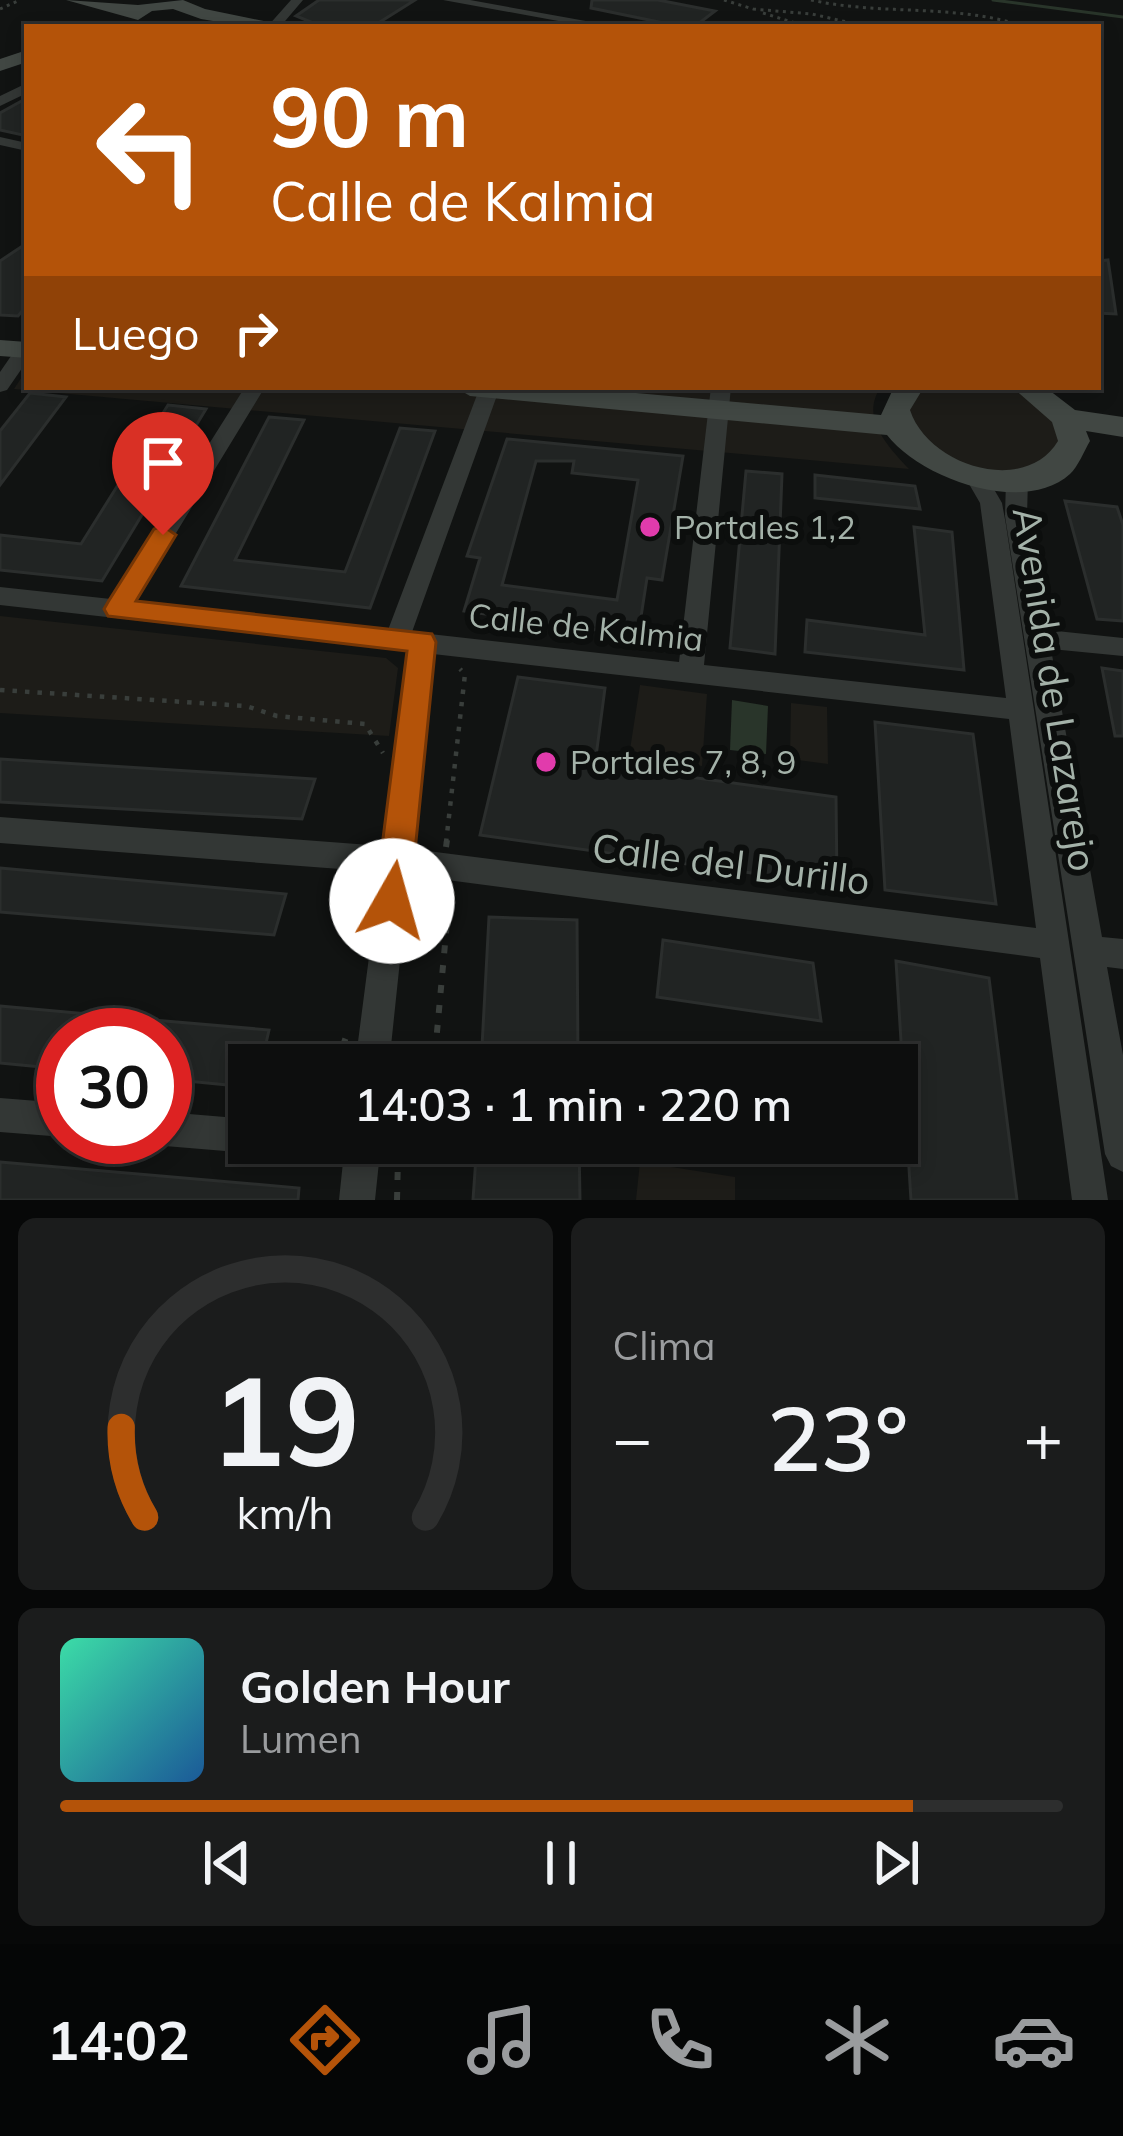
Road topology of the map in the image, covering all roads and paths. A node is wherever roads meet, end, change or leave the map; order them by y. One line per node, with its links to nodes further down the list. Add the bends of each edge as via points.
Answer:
1 (20, 0): 8 (path)
2 (75, 0): 10 (main road)
3 (111, 0): 10 (main road)
4 (297, 0): 17 (street)
5 (449, 0): 12 (street)
6 (724, 0): 9 (path)
7 (812, 0): 22 (path, via 878,14 972,11)
8 (0, 8)
9 (753, 9): 20 (path); 21 (path)
10 (144, 13): 11 (main road); 13 (main road); 14 (main road)
11 (184, 14): 15 (main road); 16 (main road)
12 (544, 15): 18 (street); 19 (street)
13 (112, 24)
14 (126, 24)
15 (229, 24)
16 (262, 24)
17 (279, 24)
18 (534, 24)
19 (596, 24)
20 (799, 24)
21 (856, 24)
22 (1016, 24)
23 (24, 353): 24 (street)
24 (0, 386)
25 (253, 390): 38 (street)
26 (482, 390): 40 (street)
27 (542, 390): 30 (main road)
28 (670, 390): 30 (main road)
29 (1030, 390): 33 (main road)
30 (721, 396): 31 (main road); 42 (street)
31 (900, 406): 35 (main road, via 905,439 934,462)
32 (1123, 427): 33 (main road)
33 (1070, 429): 34 (main road); 36 (main road, via 1064,463)
34 (1123, 441)
35 (976, 477): 36 (main road); 44 (street, Avenida de Lazarejo, via 991,503)
36 (1017, 480): 39 (street, Avenida de Lazarejo, via 1016,517)
37 (0, 596): 38 (street, Calle de Kalmia)
38 (117, 609): 40 (street, Calle de Kalmia)
39 (1039, 638): 41 (street); 49 (street, Avenida de Lazarejo)
40 (410, 640): 42 (street, Calle de Kalmia); 47 (street)
41 (1123, 647)
42 (692, 672): 44 (street, Calle de Kalmia)
43 (0, 690): 45 (path, via 246,706 365,724)
44 (1022, 710): 48 (street, Avenida de Lazarejo)
45 (384, 760)
46 (0, 830): 47 (street, Calle del Durillo)
47 (398, 860): 48 (street, Calle del Durillo); 53 (street)
48 (1054, 944): 63 (street, Avenida de Lazarejo)
49 (1090, 950): 50 (street); 58 (street, Avenida de Lazarejo)
50 (1123, 954)
51 (347, 1033): 52 (path)
52 (343, 1044)
53 (376, 1044)
54 (0, 1115): 55 (street)
55 (36, 1118)
56 (192, 1131): 57 (street)
57 (228, 1134)
58 (1123, 1154)
59 (361, 1164): 61 (street)
60 (398, 1164): 62 (path)
61 (357, 1200)
62 (397, 1200)
63 (1090, 1200)

